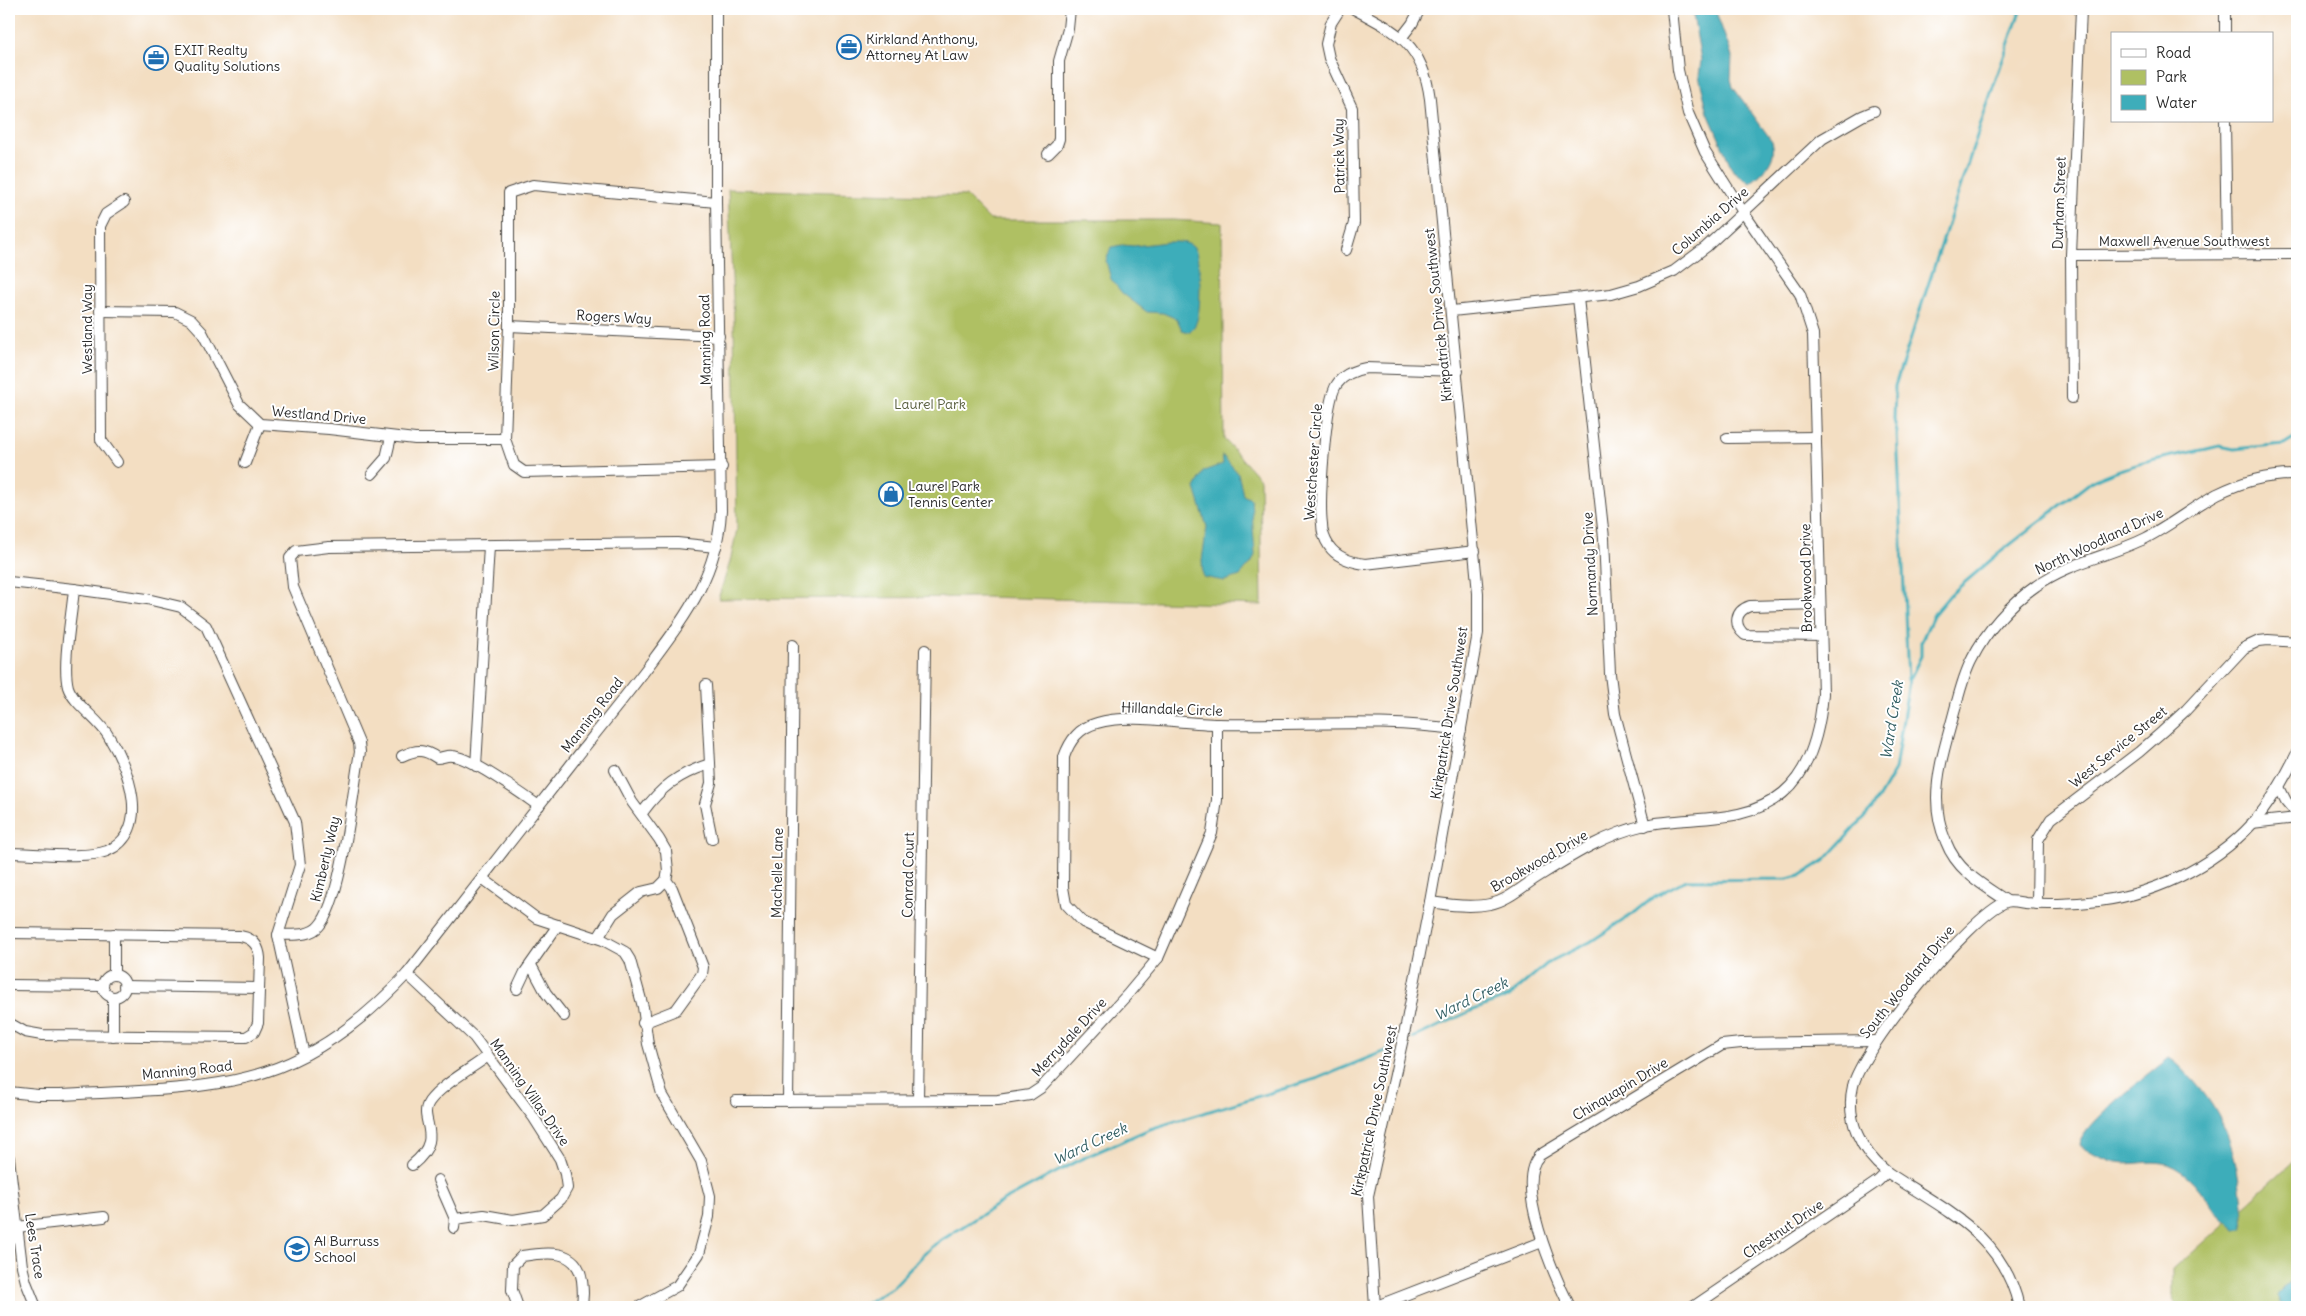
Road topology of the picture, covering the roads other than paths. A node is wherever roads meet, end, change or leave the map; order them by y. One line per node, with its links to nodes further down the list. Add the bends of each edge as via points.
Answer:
1 (716, 9): 15 (street, Manning Road)
2 (1070, 9): 13 (street, via 1059,61 1059,139)
3 (1340, 9): 17 (street, Patrick Way, via 1331,23 1326,44 1352,108 1354,223)
4 (1354, 9): 10 (street, Kirkpatrick Drive Southwest)
5 (1420, 9): 10 (street)
6 (1672, 9): 16 (street, Brookwood Drive, via 1678,70 1688,113 1705,152)
7 (2081, 9): 20 (street, Durham Street)
8 (2225, 9): 9 (street)
9 (2225, 32)
10 (1402, 36): 23 (street, Kirkpatrick Drive Southwest, via 1421,64 1429,90)
11 (1874, 111): 16 (street, Columbia Drive, via 1822,139)
12 (2225, 122): 18 (street)
13 (1048, 154)
14 (124, 202): 22 (street, Westland Way, via 106,214 100,226)
15 (716, 202): 24 (street, Wilson Circle, via 533,185 509,193); 25 (street, Manning Road)
16 (1743, 212): 21 (street, Columbia Drive, via 1706,247 1674,270 1639,286); 30 (street, Brookwood Drive, via 1800,294 1806,310 1813,334)
17 (1346, 250)
18 (2227, 254): 19 (street, Maxwell Avenue Southwest); 20 (street, Maxwell Avenue Southwest)
19 (2297, 254)
20 (2071, 255): 27 (street, Durham Street)
21 (1578, 298): 23 (street, Columbia Drive); 62 (street, Normandy Drive, via 1604,538 1607,640 1615,714)
22 (100, 310): 28 (street, Westland Drive, via 175,312 191,320 202,332 239,404); 33 (street, Westland Way, via 101,440)
23 (1452, 311): 26 (street, Kirkpatrick Drive Southwest)
24 (508, 326): 25 (street, Rogers Way); 32 (street, Wilson Circle)
25 (719, 336): 35 (street, Manning Road)
26 (1458, 372): 40 (street, Kirkpatrick Drive Southwest); 40 (street, Westchester Circle, via 1366,368 1354,370 1337,384 1332,394 1328,422 1322,526 1329,546 1352,562 1365,564)
27 (2072, 398)
28 (260, 424): 29 (street, Westland Drive); 34 (street)
29 (391, 437): 32 (street, Westland Drive); 36 (street, via 386,458)
30 (1816, 437): 31 (street); 43 (street, Brookwood Drive)
31 (1727, 438)
32 (505, 439): 35 (street, Wilson Circle, via 514,465 524,472)
33 (117, 462)
34 (245, 463)
35 (722, 467): 39 (street, Manning Road, via 721,518)
36 (372, 474)
37 (2297, 475): 67 (street, North Woodland Drive, via 2257,480 2230,489 2146,538 2057,573 2036,586 1990,629 1971,660 1963,682 1942,760 1937,797 1939,823 1953,857 1976,881)
38 (489, 546): 39 (street, via 677,543); 54 (street); 73 (street, Kimberly Way, via 329,547 296,552 290,558 293,587 360,752 330,906 314,930)
39 (716, 547): 57 (street, Manning Road, via 706,577 686,616)
40 (1474, 552): 50 (street, Kirkpatrick Drive Southwest, via 1478,633)
41 (9, 582): 42 (street, Kimberly Way)
42 (74, 589): 64 (street, via 66,671 69,688 109,736 132,790 134,810 131,826 120,842 107,851 87,854); 73 (street, Kimberly Way, via 182,606 206,626 295,822 300,865)
43 (1820, 604): 44 (street, Brookwood Drive); 44 (street, via 1750,606 1743,608 1737,622 1745,635)
44 (1821, 636): 62 (street, Brookwood Drive, via 1821,715 1812,749 1784,792 1751,812)
45 (2297, 642): 69 (street, West Service Street, via 2268,640 2244,648 2162,732 2050,819 2038,840)
46 (793, 645): 95 (street, Machelle Lane)
47 (925, 650): 93 (street, Conrad Court)
48 (706, 685): 53 (street)
49 (1217, 724): 50 (street, Hillandale Circle, via 1402,724); 75 (street, Merrydale Drive, via 1217,791 1212,833); 75 (street, Hillandale Circle, via 1128,720 1098,722 1078,733 1064,757 1066,904 1083,922)
50 (1461, 730): 68 (street, Kirkpatrick Drive Southwest)
51 (2297, 753): 56 (street)
52 (402, 756): 54 (street, via 421,750 437,758 451,755)
53 (710, 764): 58 (street, via 680,775 654,796); 63 (street, via 711,783 705,804)
54 (476, 766): 57 (street)
55 (615, 770): 58 (street, via 632,802)
56 (2279, 787): 59 (street); 61 (street)
57 (539, 806): 65 (street, Manning Road)
58 (642, 813): 66 (street, via 666,852)
59 (2297, 814)
60 (2297, 818): 61 (street)
61 (2252, 823): 69 (street, via 2218,854 2163,884 2090,902)
62 (1645, 826): 68 (street, Brookwood Drive, via 1575,854 1492,904 1460,906)
63 (712, 839)
64 (9, 853)
65 (482, 878): 70 (street, via 527,912); 77 (street, Manning Road)
66 (666, 880): 74 (street, via 658,888 641,892 613,914); 87 (street, via 703,967 702,974 676,1010)
67 (2007, 901): 69 (street); 89 (street, South Woodland Drive, via 1959,939)
68 (1430, 902): 107 (street, Kirkpatrick Drive Southwest, via 1368,1196)
69 (2037, 904)
70 (558, 925): 74 (street); 76 (street)
71 (9, 933): 72 (street)
72 (114, 934): 78 (street); 82 (street, via 247,937 259,950)
73 (278, 935): 90 (street)
74 (598, 938): 87 (street, via 625,952 630,960 643,1007)
75 (1158, 958): 93 (street, Merrydale Drive, via 1054,1076 1030,1096 998,1100)
76 (531, 965): 83 (street); 85 (street)
77 (407, 974): 90 (street, Manning Road, via 361,1019); 91 (street, Manning Villas Drive, via 474,1037)
78 (114, 975): 80 (street, via 104,980); 81 (street, via 123,980)
79 (9, 984): 80 (street)
80 (103, 986): 84 (street)
81 (124, 986): 82 (street); 84 (street, via 120,995)
82 (259, 988): 88 (street, via 258,1023 254,1032 246,1037)
83 (517, 989)
84 (113, 997): 88 (street)
85 (564, 1016)
86 (9, 1023): 88 (street, via 25,1032 42,1035)
87 (643, 1023): 106 (street, via 662,1094 701,1161 710,1196 706,1231 699,1254 677,1286)
88 (113, 1036)
89 (1876, 1041): 98 (street, South Woodland Drive, via 1857,1072 1851,1110 1864,1149); 102 (street, Chinquapin Drive, via 1732,1043 1713,1048 1537,1158 1531,1172 1531,1190)
90 (304, 1055): 92 (street, Manning Road, via 263,1073 219,1083 59,1095)
91 (488, 1056): 97 (street, via 429,1102 426,1111 431,1133 428,1147); 99 (street, Manning Villas Drive, via 560,1159 566,1188 561,1199 543,1215 513,1220 484,1216 455,1224)
92 (9, 1092)
93 (918, 1099): 95 (street, Merrydale Drive)
94 (736, 1101): 95 (street, Merrydale Drive)
95 (788, 1101)
96 (9, 1158): 101 (street, Lees Trace)
97 (412, 1165)
98 (1887, 1172): 109 (street, Chestnut Drive); 110 (street, South Woodland Drive, via 1963,1221 1983,1238 2008,1274)
99 (438, 1180)
100 (104, 1216): 101 (street)
101 (17, 1227): 103 (street, Lees Trace, via 26,1282)
102 (1542, 1242): 107 (street); 108 (street, Chinquapin Drive)
103 (36, 1307)
104 (518, 1307): 105 (street, via 512,1290 513,1265 522,1256 550,1253 569,1256 577,1264 584,1297)
105 (581, 1307)
106 (639, 1307)
107 (1375, 1307)
108 (1570, 1307)
109 (1693, 1307)
110 (2018, 1307)

